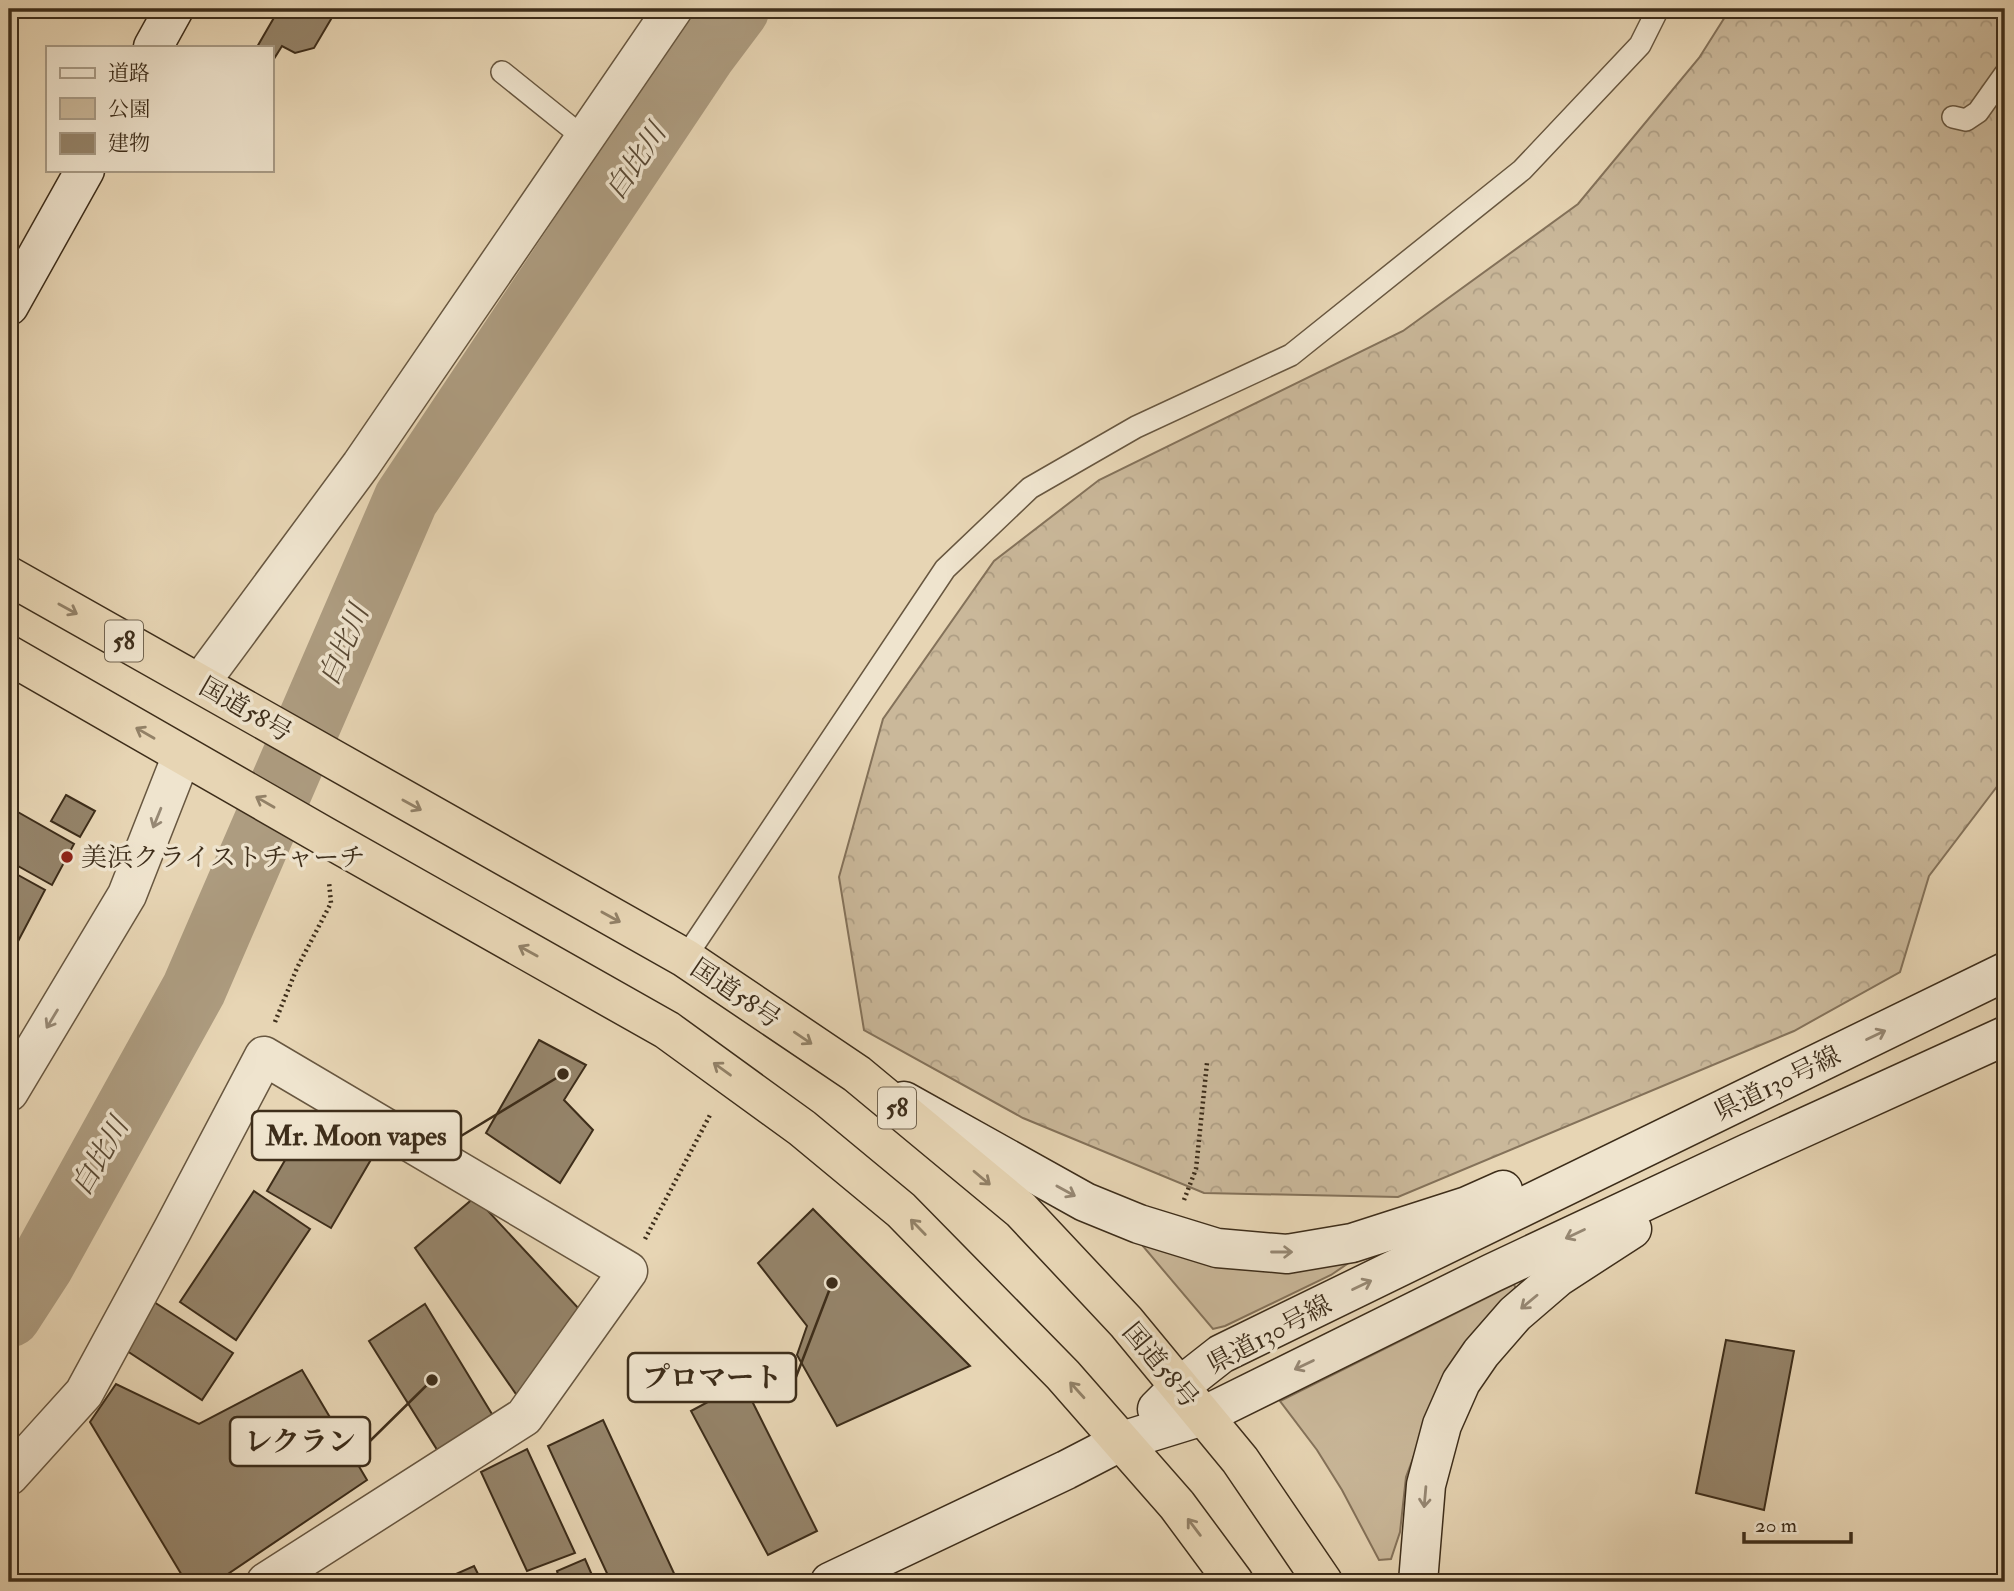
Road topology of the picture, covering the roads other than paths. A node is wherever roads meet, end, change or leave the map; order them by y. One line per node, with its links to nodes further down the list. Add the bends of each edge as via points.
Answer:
1 (174, 9): 4 (main road)
2 (673, 9): 8 (main road)
3 (1658, 9): 15 (lane, via 1640,45 1522,170 1291,355 1136,427 1030,488 945,569)
4 (154, 46)
5 (502, 72): 8 (lane)
6 (2005, 74): 7 (lane, via 1978,112 1966,120)
7 (1953, 117)
8 (584, 138): 13 (main road, via 361,465)
9 (84, 172): 10 (main road)
10 (9, 306)
11 (9, 576): 13 (highway, 国道58号 / 58, one-way to 13)
12 (9, 655): 14 (highway, one-way to 12)
13 (200, 683): 15 (highway, 国道58号 / 58, one-way to 15)
14 (193, 761): 19 (main road, one-way to 19, via 127,895); 24 (highway, one-way to 14, via 901,1210 802,1128 667,1030)
15 (685, 958): 18 (highway, 国道58号 / 58, one-way to 18)
16 (2005, 972): 20 (main road, 県道130号線, one-way to 16)
17 (2005, 1035): 21 (main road, 県道130号線)
18 (857, 1074): 20 (main road, one-way to 20, via 1085,1202 1217,1248 1287,1254 1352,1243 1467,1206 1643,1129); 22 (highway, 国道58号 / 58, one-way to 22, via 1021,1210)
19 (9, 1092)
20 (1748, 1097): 22 (main road, 県道130号線, one-way to 20, via 1221,1354)
21 (1748, 1153): 23 (main road, 県道130号線, one-way to 23); 30 (main road, one-way to 30, via 1558,1277 1515,1314 1481,1353 1461,1382 1438,1437 1426,1485)
22 (1180, 1387): 23 (highway, 国道58号 / 58); 24 (main road, 県道130号線)
23 (1203, 1416): 24 (main road, 県道130号線); 29 (highway, 国道58号 / 58, via 1240,1460)
24 (1122, 1441): 27 (main road); 28 (highway, one-way to 24)
25 (9, 1476): 26 (main road, via 84,1393 264,1056 628,1271 524,1417)
26 (266, 1582)
27 (830, 1582)
28 (1234, 1582)
29 (1323, 1582)
30 (1418, 1582)

